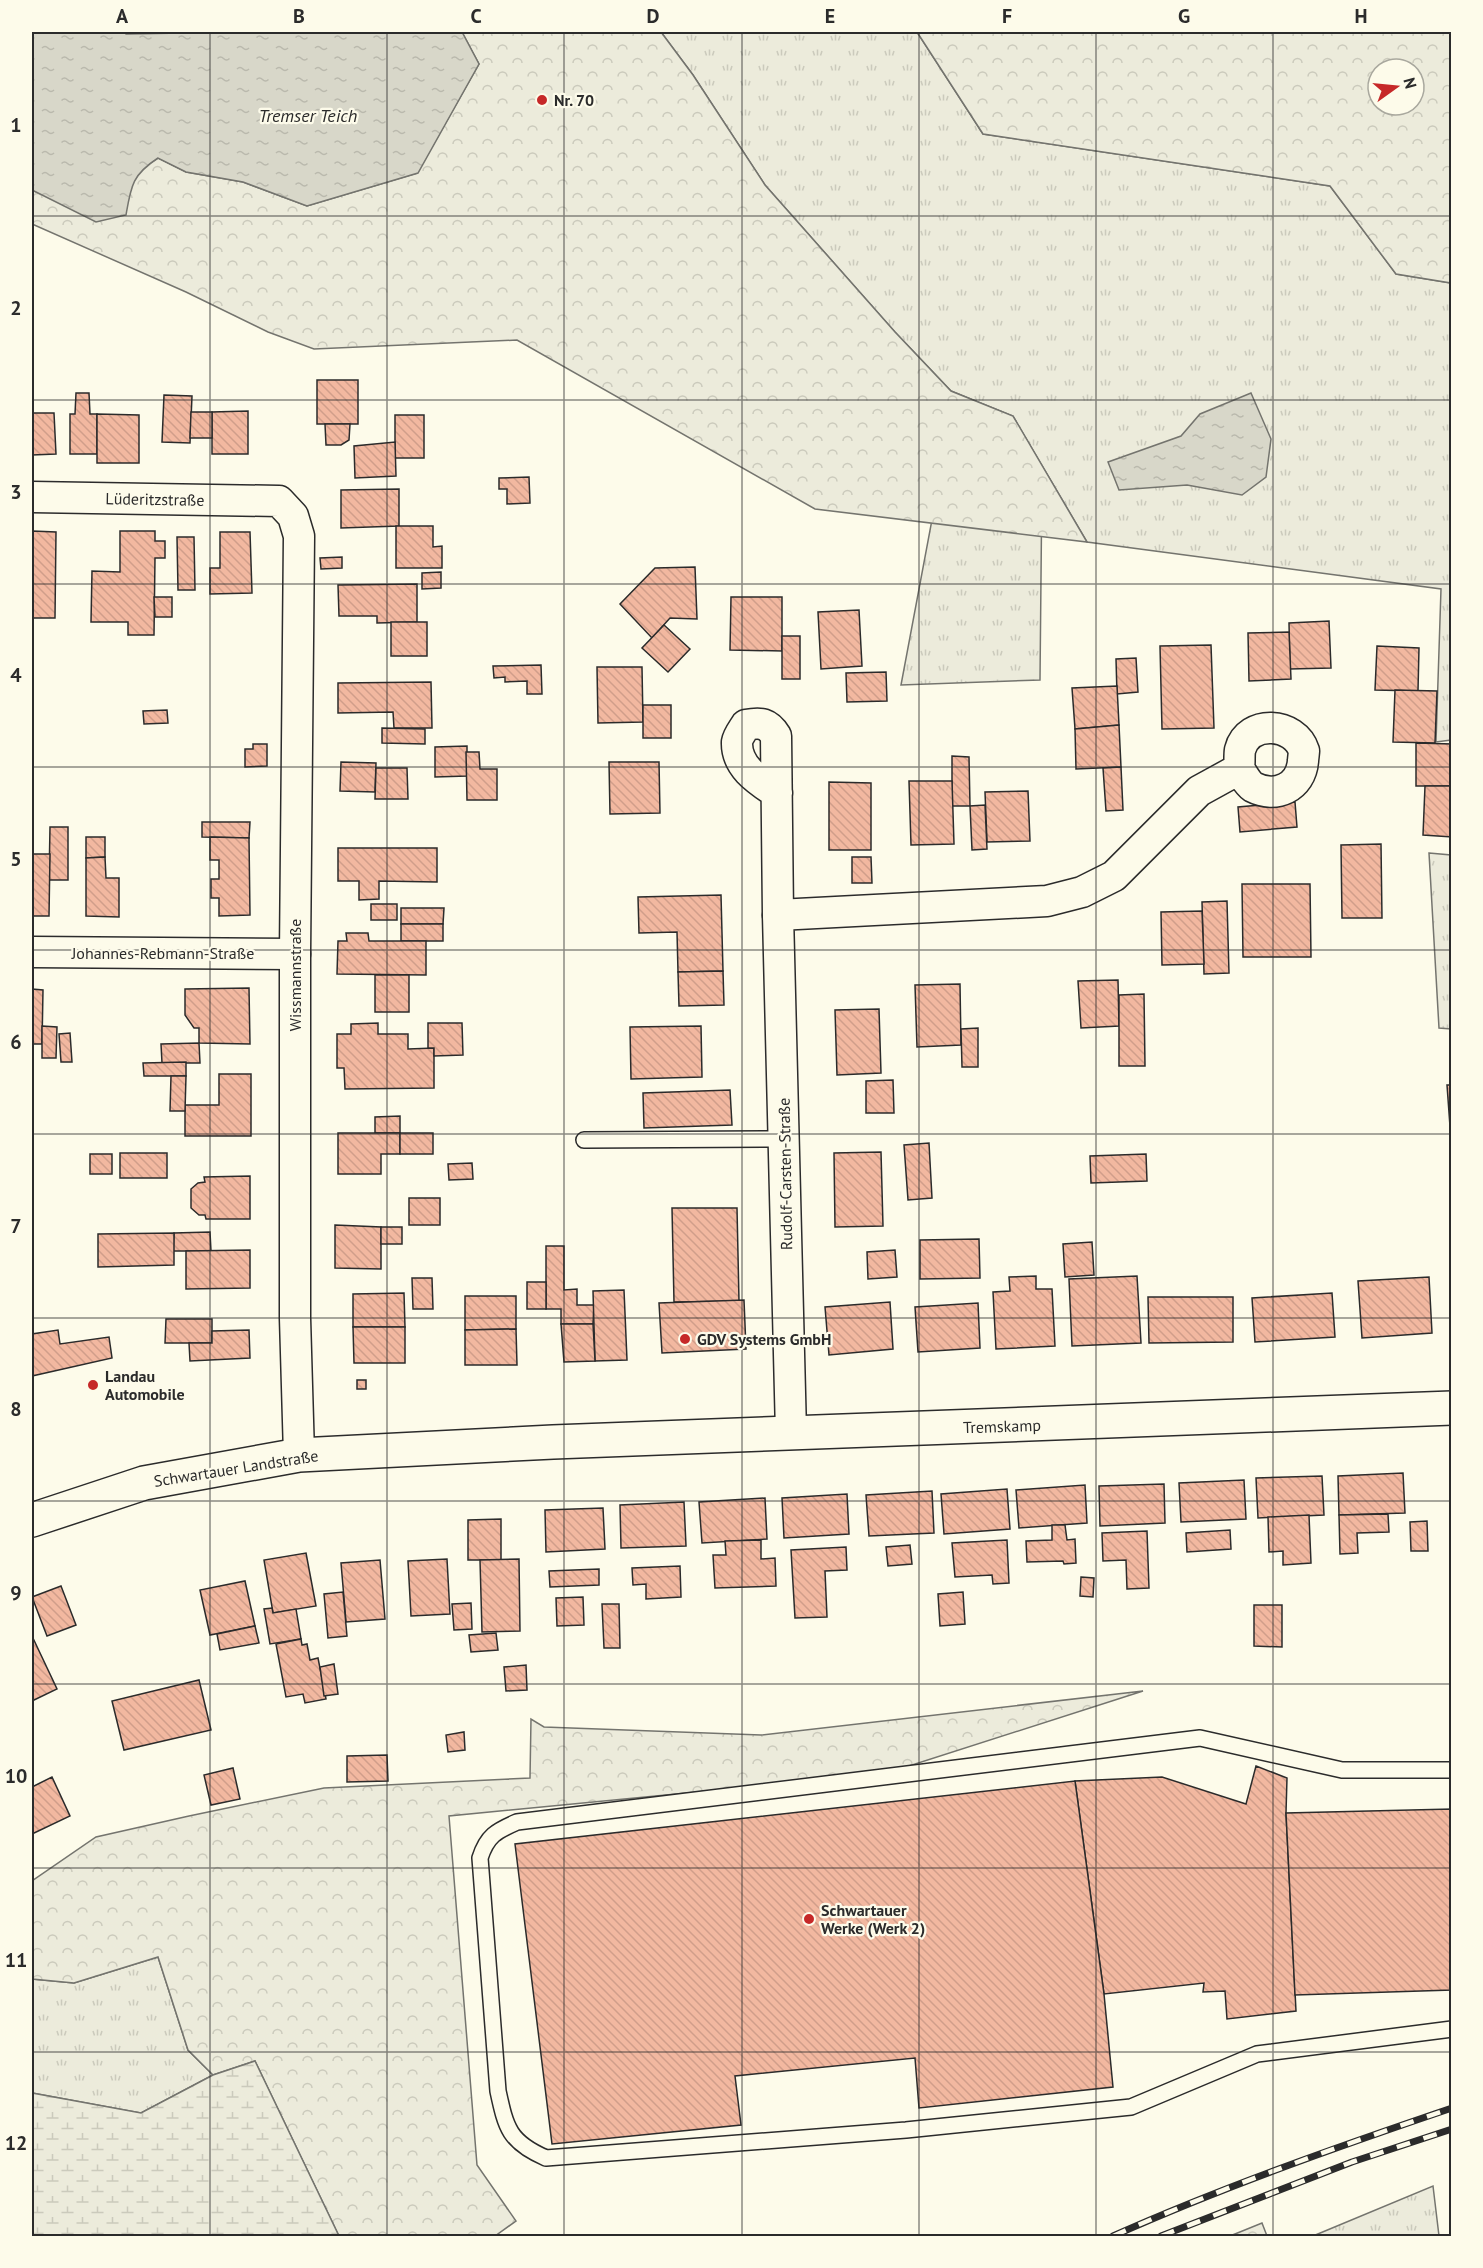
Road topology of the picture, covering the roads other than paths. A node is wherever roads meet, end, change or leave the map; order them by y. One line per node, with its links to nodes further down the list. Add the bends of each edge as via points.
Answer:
1 (32, 497): 2 (street, Lüderitzstraße)
2 (279, 501): 7 (street, Wissmannstraße, via 293,516 299,536)
3 (1239, 768): 5 (street, via 1199,791 1114,876 1082,892 1047,901)
4 (777, 793): 5 (street, Rudolf-Carsten-Straße)
5 (778, 915): 8 (street, Rudolf-Carsten-Straße)
6 (32, 952): 7 (street, Johannes-Rebmann-Straße)
7 (295, 954): 13 (street, Wissmannstraße)
8 (784, 1139): 9 (lane); 11 (street, Rudolf-Carsten-Straße)
9 (584, 1140)
10 (1452, 1408): 11 (main road, Tremskamp)
11 (791, 1433): 12 (main road, Tremskamp)
12 (553, 1442): 13 (main road, Schwartauer Landstraße)
13 (299, 1455): 14 (main road, Schwartauer Landstraße, via 144,1483)
14 (32, 1520)
15 (1452, 1770): 16 (lane, via 1342,1770 1200,1738 517,1822 499,1829 485,1843 480,1858 498,2091 504,2120 516,2141 546,2158 906,2130 1131,2107 1257,2054)
16 (1452, 2029)

